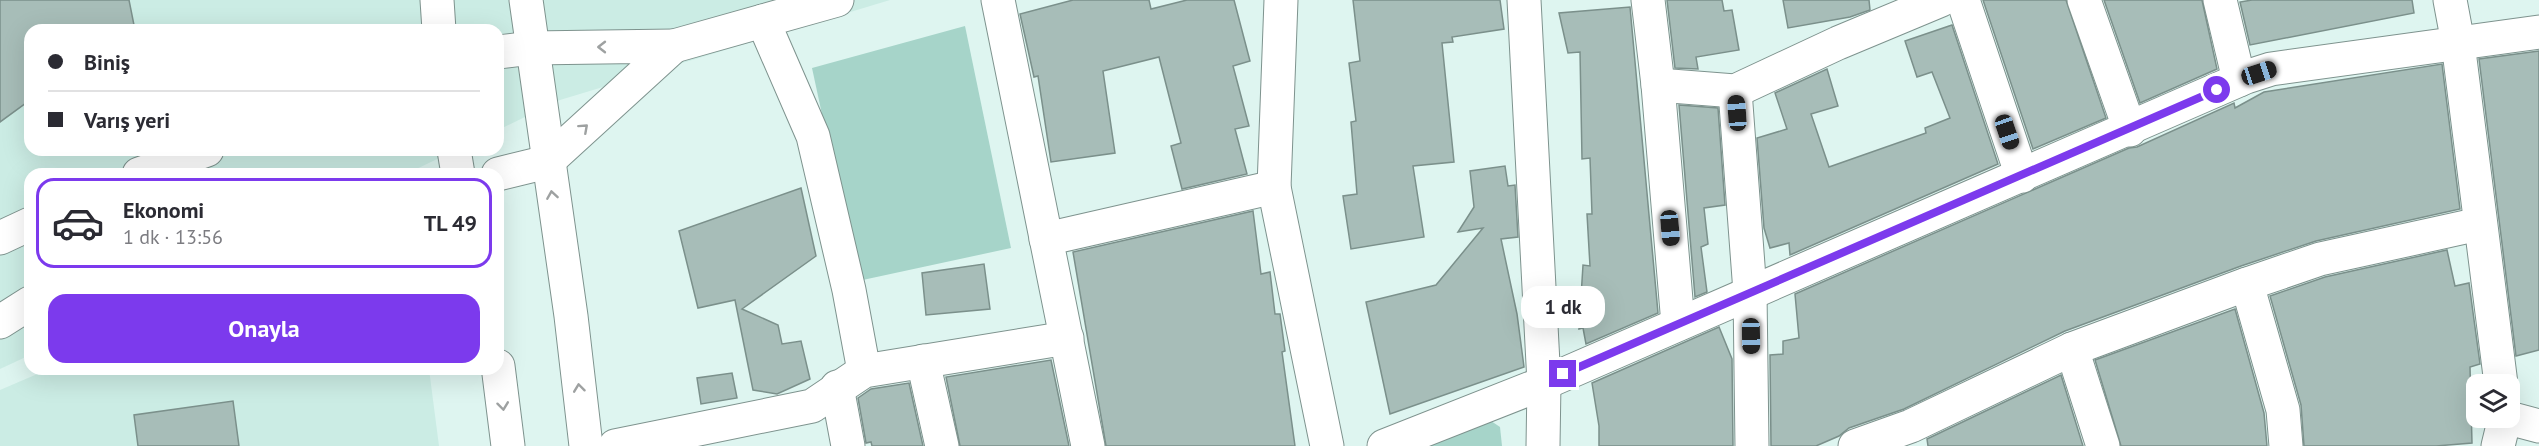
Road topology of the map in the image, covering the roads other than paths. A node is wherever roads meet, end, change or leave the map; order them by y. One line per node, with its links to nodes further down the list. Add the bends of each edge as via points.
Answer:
1 (437, 0): 14 (street)
2 (526, 0): 18 (street)
3 (837, 0): 13 (street)
4 (998, 0): 33 (street)
5 (1281, 0): 29 (street)
6 (1524, 0): 45 (street)
7 (1648, 0): 21 (street)
8 (1941, 0): 22 (street)
9 (1964, 0): 28 (street)
10 (2084, 0): 23 (street)
11 (2220, 0): 20 (street)
12 (2450, 0): 16 (street)
13 (763, 21): 17 (street); 44 (street, via 813,136 849,290)
14 (439, 24)
15 (2539, 32): 16 (street)
16 (2458, 44): 20 (street, via 2271,69); 30 (street)
17 (674, 46): 18 (street, one-way to 18); 25 (street, one-way to 17)
18 (531, 48): 19 (street); 25 (street)
19 (504, 51)
20 (2239, 80): 23 (street)
21 (1658, 85): 22 (street); 38 (street)
22 (1735, 91): 35 (street)
23 (2130, 130): 28 (street)
24 (190, 156): 26 (street)
25 (547, 162): 27 (street); 51 (street, one-way to 25)
26 (156, 168)
27 (504, 173)
28 (2022, 176): 35 (street)
29 (1274, 188): 33 (street); 56 (street)
30 (2479, 224): 34 (street, via 2320,259); 42 (street)
31 (24, 227): 32 (street)
32 (0, 238)
33 (1046, 239): 39 (street)
34 (2247, 284): 40 (street); 62 (street, via 2283,410)
35 (1750, 292): 38 (street); 59 (street)
36 (24, 307): 37 (street)
37 (0, 322)
38 (1678, 324): 45 (street)
39 (1067, 338): 41 (street); 55 (street)
40 (2072, 349): 49 (street); 61 (street)
41 (923, 361): 44 (street); 54 (street)
42 (2500, 374)
43 (499, 375): 50 (street, one-way to 50)
44 (850, 379): 52 (street, via 812,406); 53 (street)
45 (1544, 383): 57 (street); 58 (street)
46 (2520, 421): 47 (street)
47 (2539, 426)
48 (2502, 428): 63 (street)
49 (1914, 436): 60 (street)
50 (508, 446)
51 (586, 446)
52 (615, 446)
53 (848, 446)
54 (942, 446)
55 (1088, 446)
56 (1327, 446)
57 (1384, 446)
58 (1543, 446)
59 (1752, 446)
60 (1856, 446)
61 (2103, 446)
62 (2286, 446)
63 (2498, 446)

